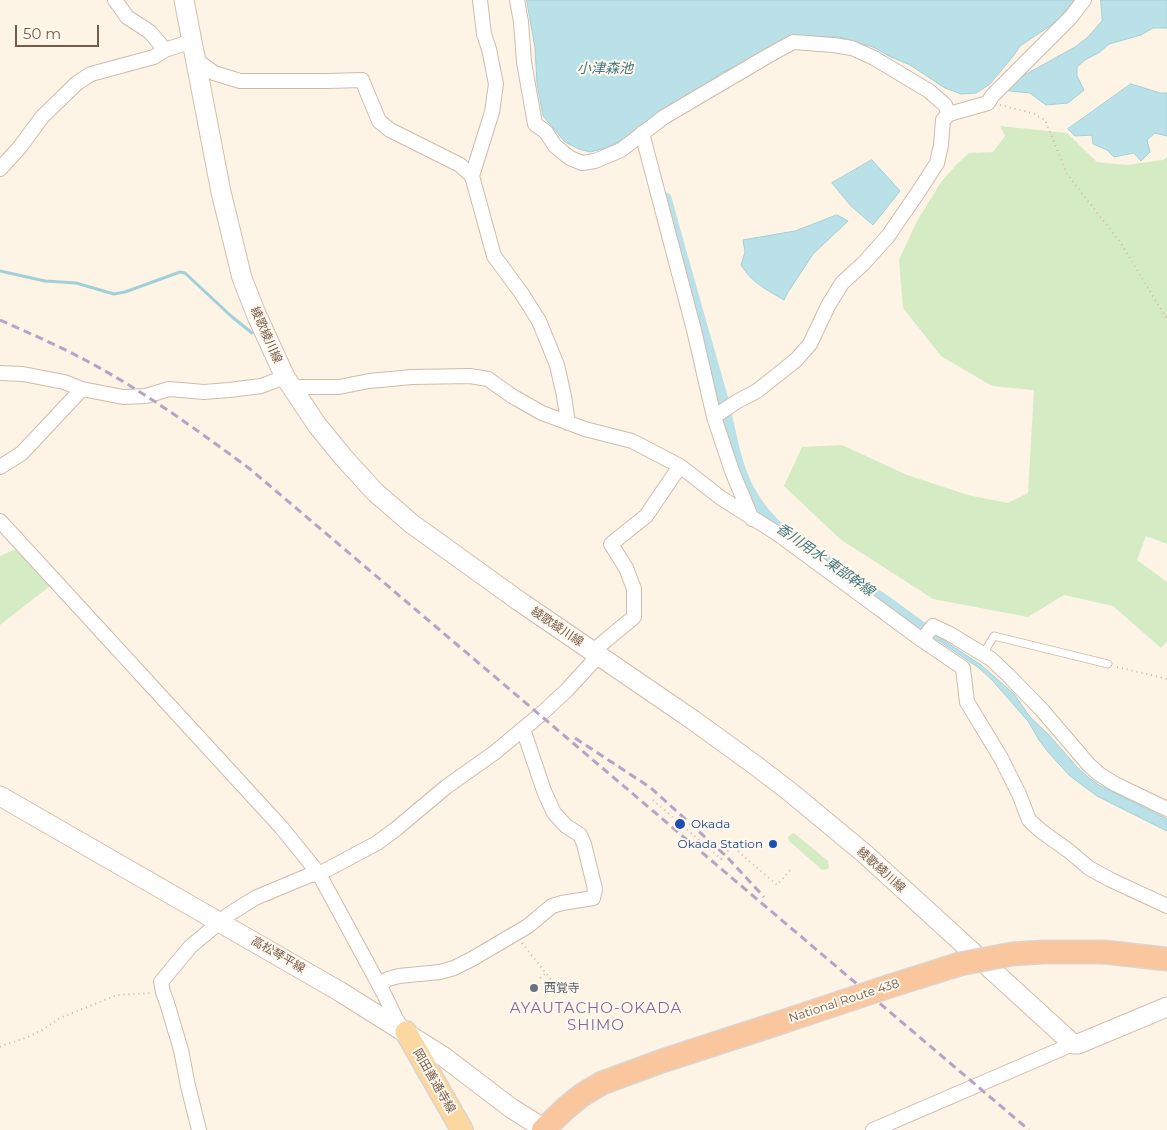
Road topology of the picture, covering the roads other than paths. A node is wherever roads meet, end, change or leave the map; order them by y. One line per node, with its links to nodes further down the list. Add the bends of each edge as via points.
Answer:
1 (115, 0): 7 (street, via 127,17 150,32)
2 (184, 0): 6 (main road, 綾歌綾川線)
3 (480, 0): 12 (street, via 496,84 492,112)
4 (517, 0): 10 (street, via 536,124 555,146 570,158 582,162 595,161 622,150)
5 (1084, 0): 9 (street, via 988,103)
6 (192, 41): 7 (street); 8 (main road, 綾歌綾川線)
7 (164, 50): 11 (street, via 154,56 91,74 78,83 42,117)
8 (196, 62): 12 (street, via 240,81 362,80 379,120 390,130 460,165); 14 (main road, 綾歌綾川線, via 220,192 242,278)
9 (949, 114): 10 (street, via 945,105 929,91 874,58 852,48 793,42); 16 (street, via 942,120 937,163 888,236 842,283 810,344 796,360 757,391)
10 (642, 133): 16 (street)
11 (0, 169)
12 (472, 176): 17 (street, via 494,256 539,322 557,365)
13 (0, 373): 15 (street, via 23,374)
14 (288, 382): 15 (street, via 204,392 169,389 134,397); 17 (street, via 306,388 339,387 412,377 470,376 488,380 542,413); 23 (main road, 綾歌綾川線, via 317,425 375,492 412,524)
15 (82, 389): 19 (street, via 22,453)
16 (714, 417): 20 (street)
17 (568, 423): 18 (street, via 632,441)
18 (680, 466): 20 (street); 23 (street, via 646,516 611,544 634,589 634,617 599,646)
19 (0, 467)
20 (752, 519): 22 (street)
21 (0, 521): 29 (street, via 281,828)
22 (927, 634): 24 (street, via 933,626); 30 (street, via 963,668 967,702 1001,758 1029,820 1089,868)
23 (597, 654): 26 (street, via 567,690); 36 (main road, 綾歌綾川線, via 693,720 804,804 864,854)
24 (983, 654): 25 (lane, via 994,636); 28 (street, via 1008,674 1099,774)
25 (1108, 664)
26 (523, 729): 29 (street, via 378,843); 33 (street, via 554,814 580,835 584,844 595,889 593,898 552,906 528,926 454,968 399,976)
27 (0, 796): 31 (main road, 高松琴平線)
28 (1167, 810)
29 (319, 874): 31 (street, via 255,898); 33 (street)
30 (1167, 906)
31 (220, 922): 35 (main road, 高松琴平線); 38 (street, via 190,947 161,982)
32 (1166, 960): 40 (highway, National Route 438, bridge, via 1104,952 1043,952 960,964 602,1083 566,1108)
33 (379, 985): 35 (street)
34 (1167, 1007): 36 (main road)
35 (406, 1032): 39 (main road, 岡田善通寺線); 40 (main road, 高松琴平線)
36 (1072, 1044): 37 (street)
37 (882, 1129)
38 (199, 1130)
39 (462, 1130)
40 (545, 1130)

